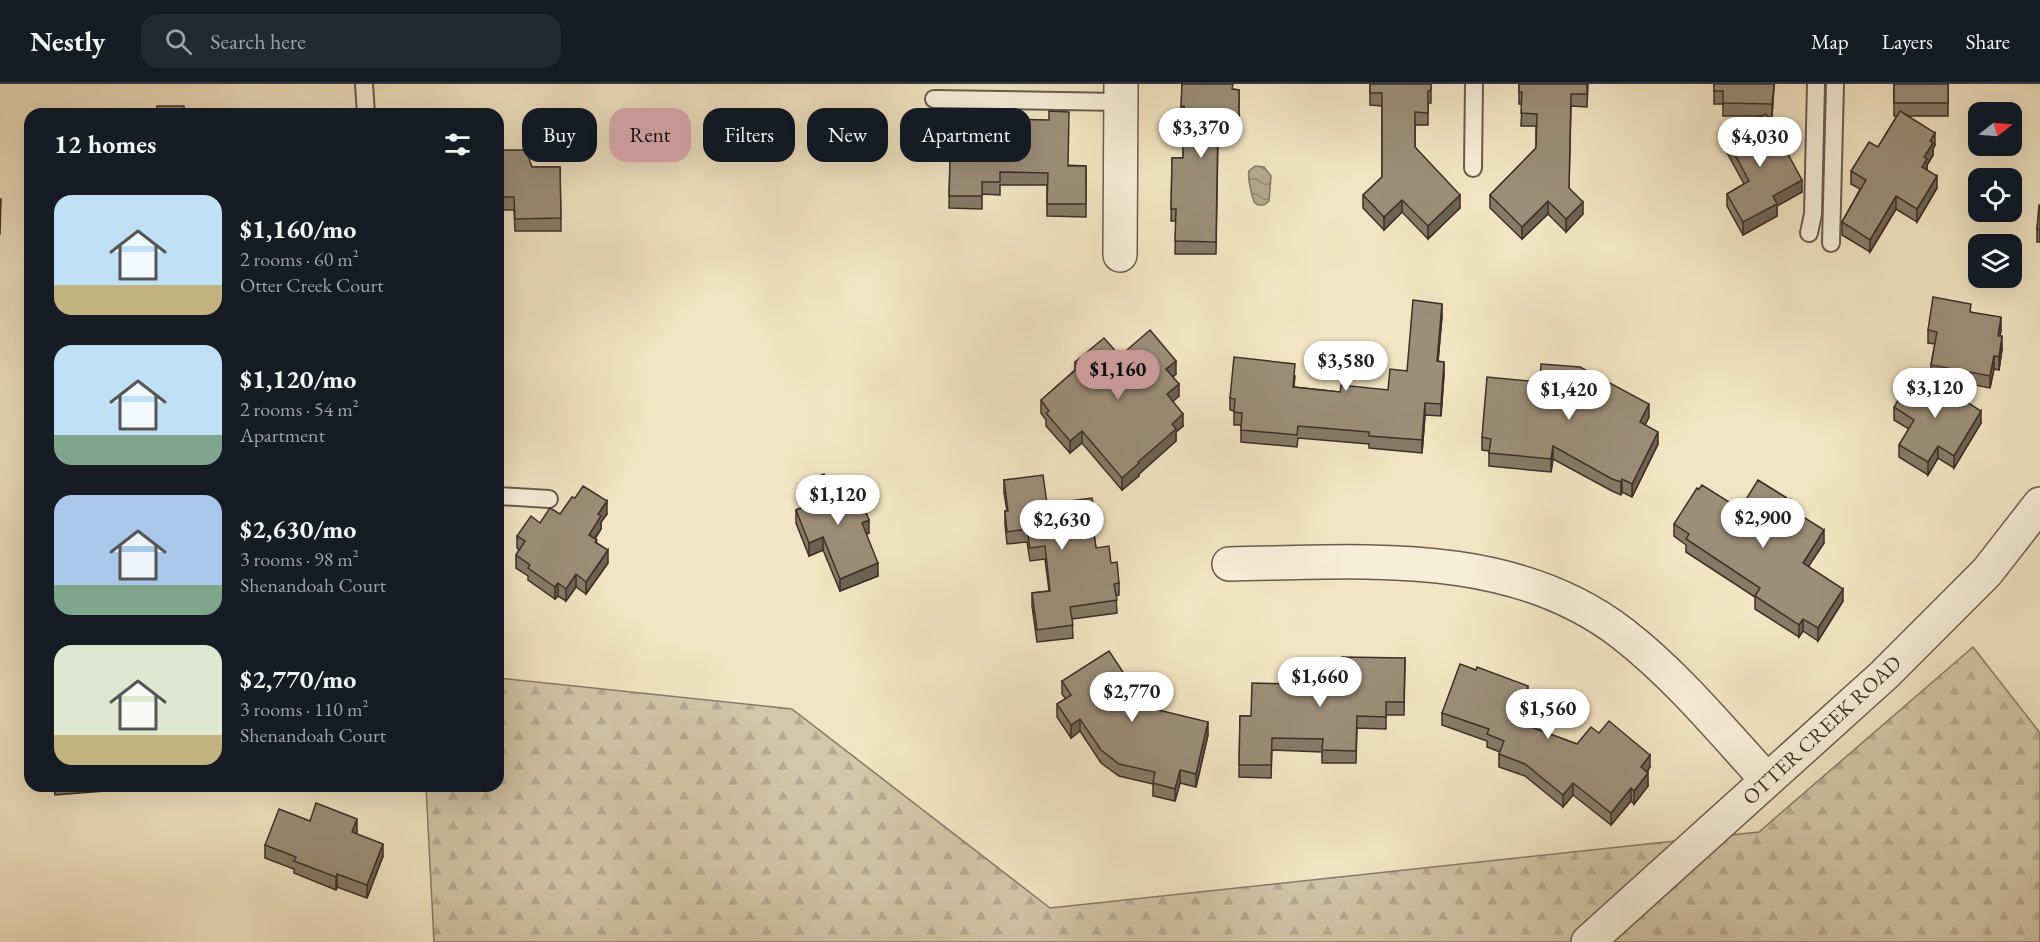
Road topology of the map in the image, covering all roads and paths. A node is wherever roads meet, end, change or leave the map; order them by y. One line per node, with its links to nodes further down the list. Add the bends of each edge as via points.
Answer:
1 (364, 84): 7 (lane)
2 (1474, 84): 10 (lane)
3 (1816, 84): 8 (lane)
4 (1835, 84): 9 (lane)
5 (1121, 93): 6 (lane); 13 (street)
6 (934, 99)
7 (366, 108)
8 (1816, 121): 9 (lane); 11 (lane)
9 (1834, 121): 12 (lane)
10 (1473, 168)
11 (1809, 232)
12 (1831, 243)
13 (1120, 255)
14 (504, 496): 15 (lane)
15 (549, 499)
16 (2040, 504): 18 (street, OTTER CREEK ROAD, via 1961,599 1884,675)
17 (1229, 564): 18 (street, via 1428,565 1485,572 1551,592 1607,622 1644,651)
18 (1767, 780): 19 (street, OTTER CREEK ROAD)
19 (1588, 942)

